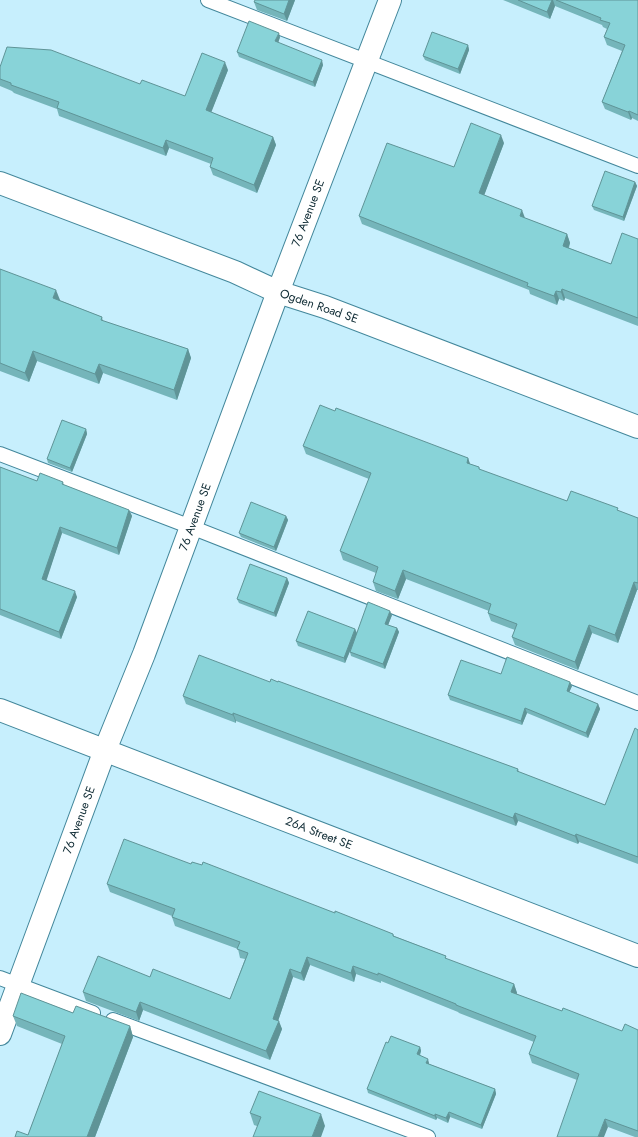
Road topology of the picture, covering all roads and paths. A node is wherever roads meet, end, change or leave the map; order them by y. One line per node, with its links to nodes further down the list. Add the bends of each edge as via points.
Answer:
1 (208, 0): 3 (lane)
2 (390, 0): 3 (street, 76 Avenue SE)
3 (366, 61): 4 (lane); 6 (street, 76 Avenue SE)
4 (638, 166)
5 (0, 183): 6 (street, Ogden Road SE, via 235,272)
6 (278, 292): 7 (street, Ogden Road SE, via 325,306); 9 (street, 76 Avenue SE)
7 (638, 427)
8 (0, 454): 9 (lane)
9 (191, 527): 10 (lane); 12 (street, 76 Avenue SE)
10 (638, 702)
11 (0, 710): 12 (street, 26A Street SE)
12 (106, 750): 13 (street, 26A Street SE); 14 (street, 76 Avenue SE)
13 (638, 956)
14 (9, 981): 15 (street, 76 Avenue SE); 16 (lane)
15 (0, 1034)
16 (428, 1137)

